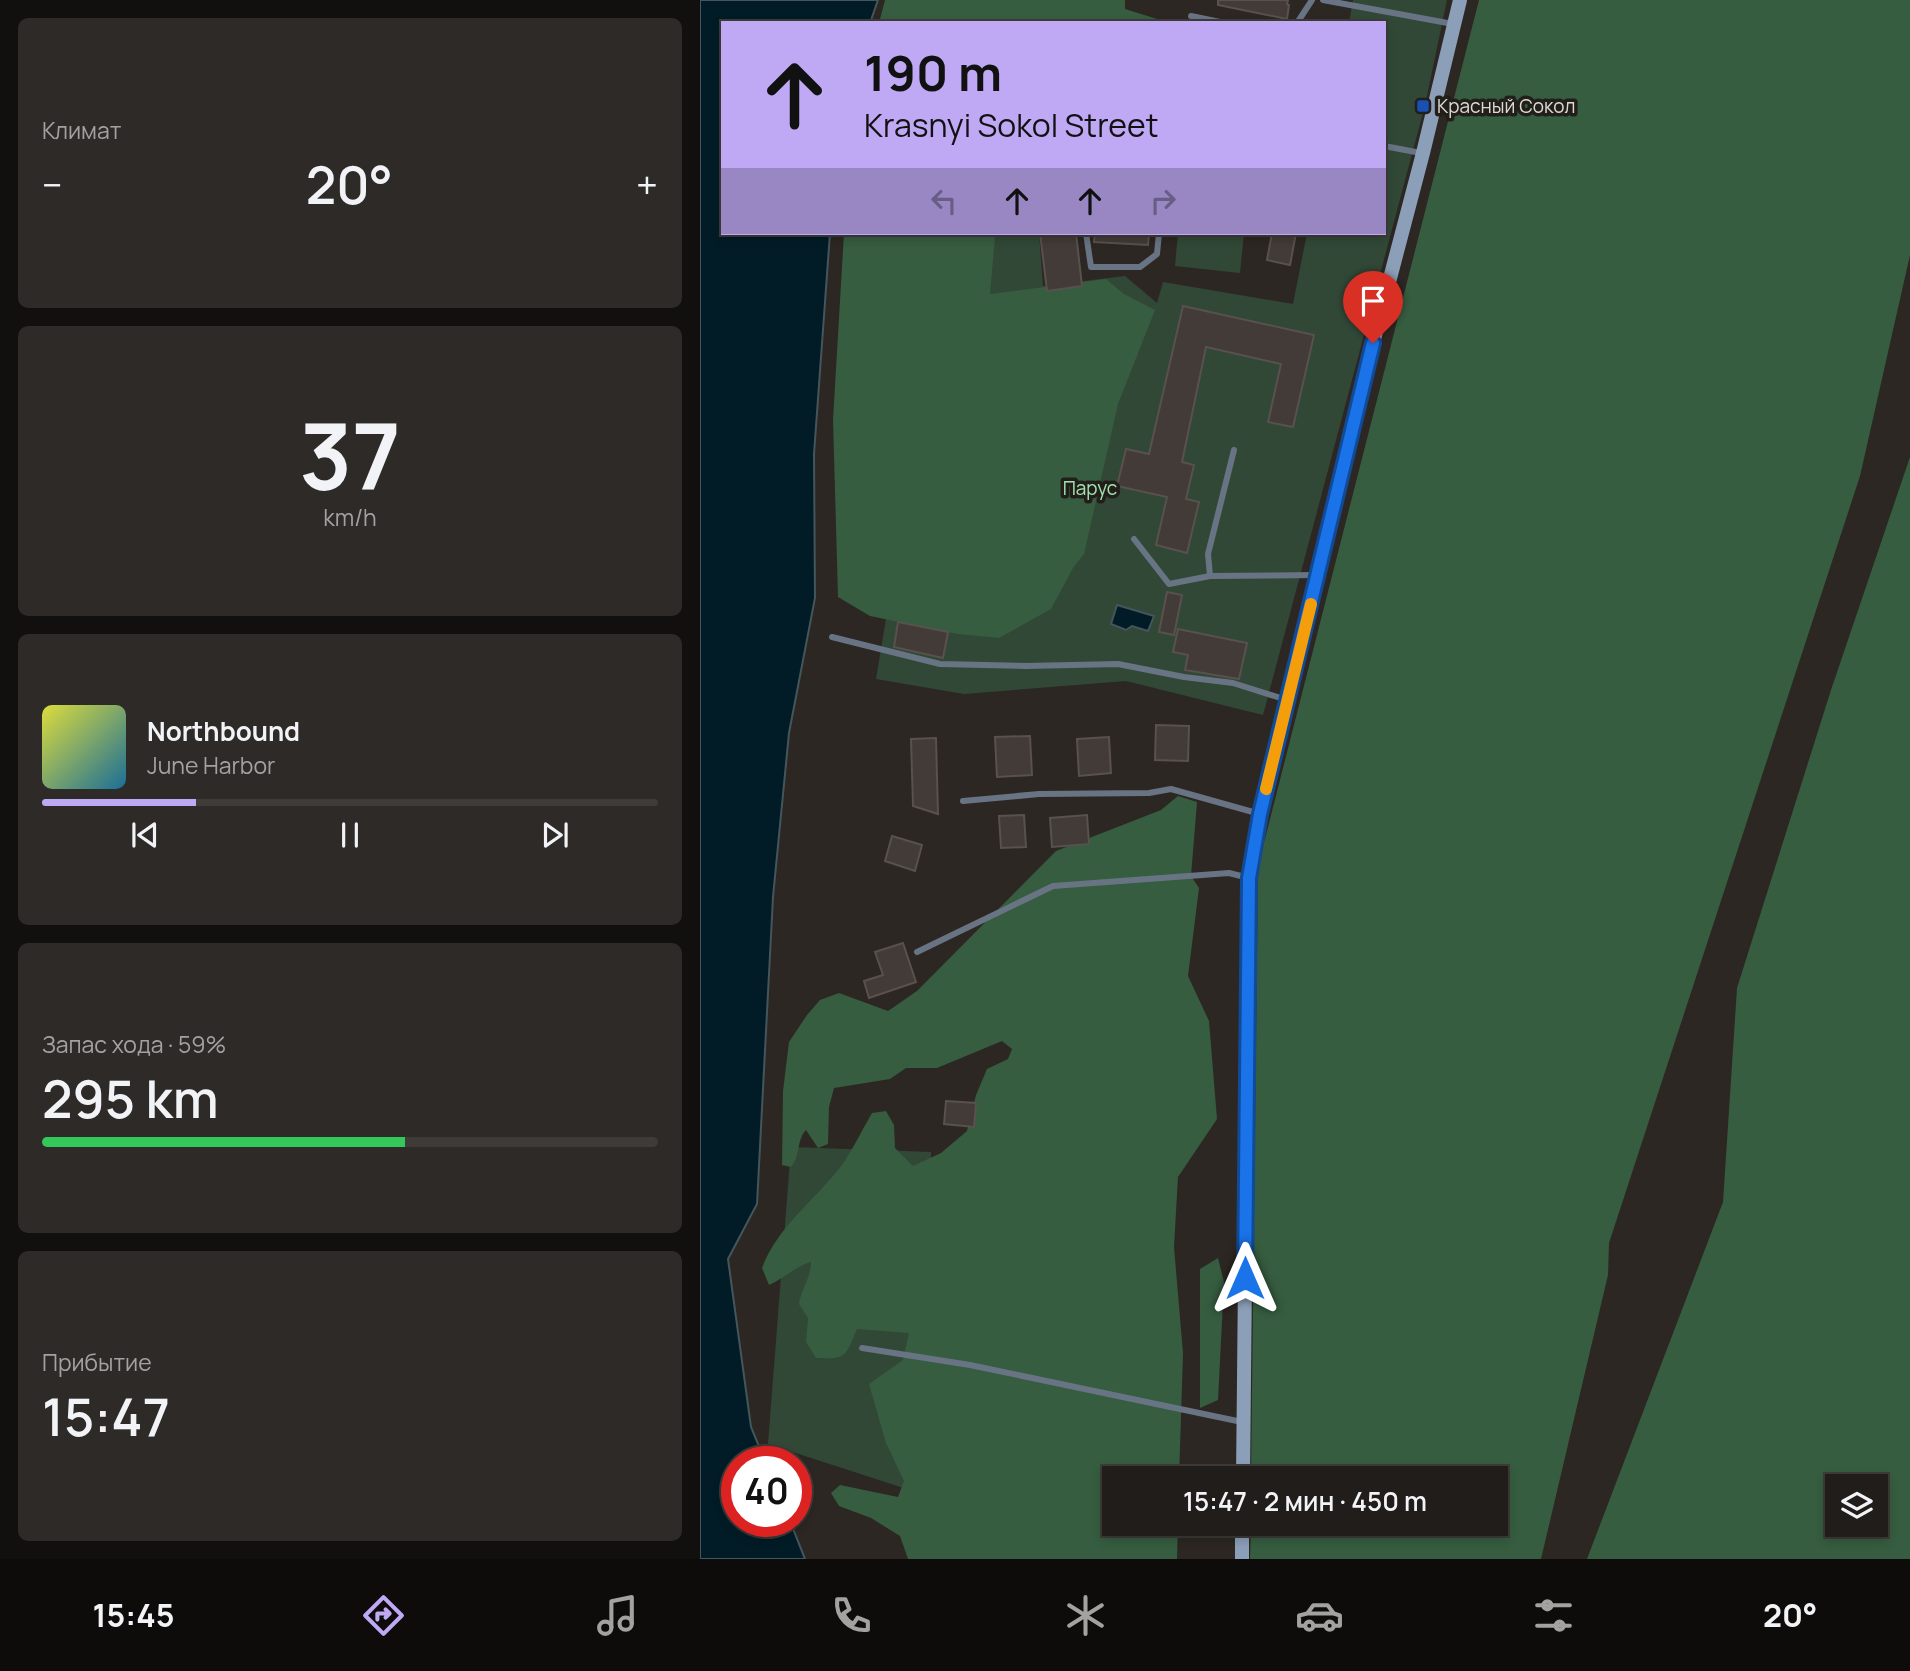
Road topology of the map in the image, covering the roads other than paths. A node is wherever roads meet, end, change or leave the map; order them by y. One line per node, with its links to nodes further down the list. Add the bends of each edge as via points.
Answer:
1 (1312, 0): 6 (lane)
2 (1323, 0): 7 (lane)
3 (1460, 0): 7 (street)
4 (1191, 16): 5 (lane)
5 (1215, 21)
6 (1298, 21)
7 (1455, 24): 9 (street)
8 (1386, 146): 9 (lane)
9 (1423, 153): 14 (street)
10 (1087, 235): 11 (lane, via 1091,267 1140,267 1157,254)
11 (1159, 235)
12 (1234, 450): 15 (lane, via 1208,554)
13 (1134, 539): 15 (lane, via 1169,584)
14 (1318, 575): 15 (lane); 17 (street)
15 (1210, 576)
16 (832, 637): 17 (lane, via 940,664 1118,664 1233,683)
17 (1287, 700): 19 (street)
18 (963, 801): 19 (lane, via 1171,789)
19 (1260, 814): 20 (street)
20 (1249, 878): 21 (lane, via 1229,873 1053,886); 23 (street)
21 (917, 952)
22 (862, 1348): 23 (lane, via 970,1365)
23 (1244, 1423): 24 (street)
24 (1243, 1466)
25 (1242, 1536): 26 (street)
26 (1242, 1559)

